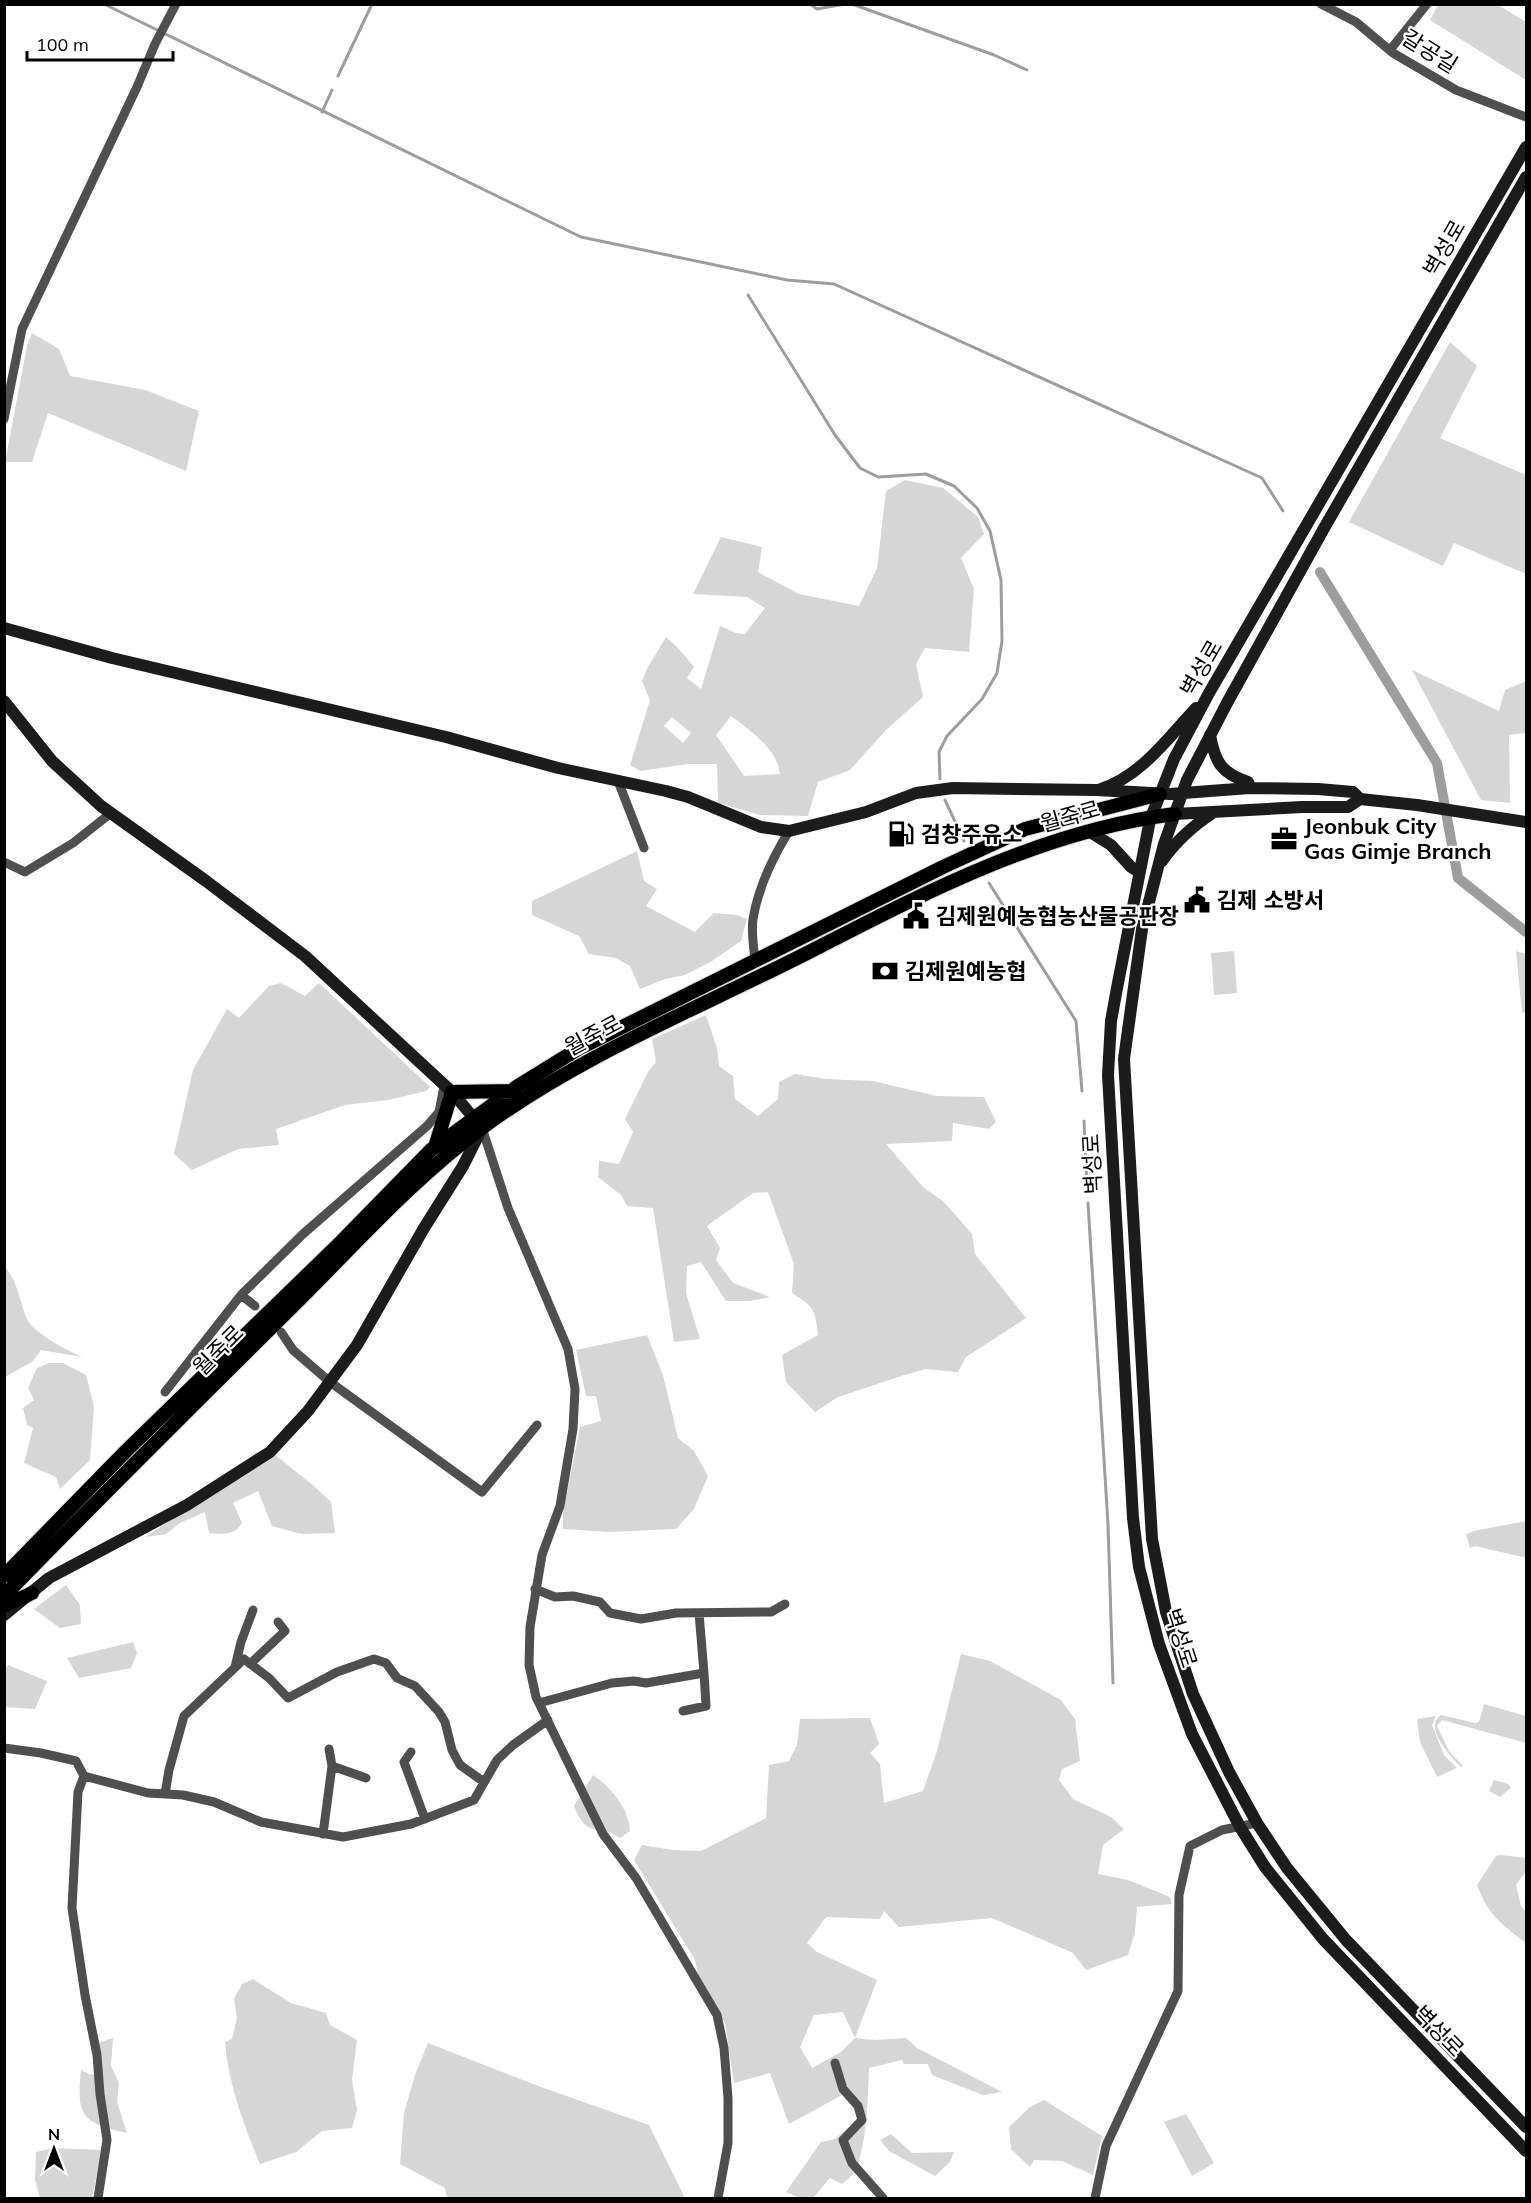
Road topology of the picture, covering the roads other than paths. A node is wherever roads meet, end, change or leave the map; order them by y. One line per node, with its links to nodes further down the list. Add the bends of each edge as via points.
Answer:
1 (176, 4): 8 (street, via 22,329)
2 (1321, 4): 4 (street, 갈공길, via 1356,22)
3 (1427, 4): 4 (street)
4 (1390, 50): 5 (street, 갈공길, via 1456,90)
5 (1527, 117)
6 (1527, 147): 10 (main road, 벽성로)
7 (1527, 177): 12 (main road, 벽성로, via 1323,530)
8 (4, 419)
9 (4, 628): 13 (main road)
10 (1209, 693): 15 (main road, via 1131,775); 17 (main road, 벽성로)
11 (4, 701): 20 (main road, via 51,760)
12 (1210, 735): 14 (main road, via 1218,763 1233,777 1248,782); 16 (main road, 벽성로)
13 (618, 781): 24 (main road, via 677,794 761,827); 26 (street)
14 (1250, 788): 16 (main road, 월죽로); 18 (main road, 월죽로, via 1353,792)
15 (1096, 790): 17 (main road); 24 (main road, via 932,789 859,814)
16 (1182, 793): 17 (main road, 월죽로); 21 (main road, 벽성로)
17 (1160, 794): 22 (main road, 벽성로); 30 (main road, 월죽로, via 1025,829)
18 (1360, 799): 19 (main road, 월죽로, via 1348,807); 23 (main road, 월죽로)
19 (1215, 812): 21 (main road, 월죽로); 28 (main road, via 1197,823)
20 (111, 813): 27 (street, via 73,843 25,872); 31 (main road, via 305,956)
21 (1175, 814): 22 (main road, 월죽로); 28 (main road, 벽성로)
22 (1151, 817): 25 (main road, 월죽로); 29 (main road, 벽성로)
23 (1527, 822)
24 (789, 831): 30 (street, via 775,853 758,900 753,921)
25 (1090, 832): 29 (main road, via 1111,845); 33 (main road, 월죽로, via 1023,851 926,892 591,1059)
26 (644, 848)
27 (4, 862)
28 (1159, 864): 66 (main road, 벽성로, via 1142,929 1124,1059 1152,1539 1166,1612 1193,1694)
29 (1139, 872): 67 (main road, 벽성로, via 1111,1021 1108,1075 1133,1518 1139,1567 1159,1644 1192,1734)
30 (755, 962): 32 (main road, 월죽로, via 578,1049)
31 (448, 1089): 32 (main road); 33 (main road); 34 (main road); 35 (street, via 440,1112 427,1126 303,1234)
32 (512, 1091): 33 (main road, 월죽로)
33 (478, 1123): 34 (main road, 월죽로); 38 (main road, via 463,1167 357,1345); 42 (street, via 508,1208 568,1349 575,1389 573,1429 560,1506 542,1555); 44 (main road, 월죽로)
34 (435, 1147): 41 (main road, 월죽로)
35 (241, 1295): 36 (street); 39 (street)
36 (255, 1306)
37 (281, 1332): 38 (street, via 293,1350)
38 (330, 1382): 40 (street, via 482,1492); 43 (main road, via 270,1452 187,1505 49,1578)
39 (165, 1392)
40 (537, 1425)
41 (4, 1576)
42 (535, 1589): 48 (street, via 555,1597 600,1602 610,1613 641,1619); 54 (street, via 529,1665)
43 (32, 1593): 46 (main road); 49 (main road)
44 (4, 1596)
45 (785, 1604): 48 (street, via 771,1612)
46 (4, 1606)
47 (253, 1610): 52 (street)
48 (699, 1613): 53 (street)
49 (4, 1616)
50 (278, 1622): 51 (street, via 285,1631)
51 (250, 1664): 52 (street, via 244,1659); 63 (street, via 288,1698 346,1668 374,1659 386,1663 397,1678 415,1686 439,1712 460,1765)
52 (234, 1669): 64 (street, via 184,1716)
53 (704, 1673): 54 (street, via 646,1683 612,1683); 55 (street, via 706,1706)
54 (539, 1703): 56 (street)
55 (683, 1711)
56 (548, 1720): 63 (street, via 497,1760); 73 (street, via 603,1834 636,1878 717,2015 724,2048 728,2132)
57 (4, 1748): 61 (street, via 76,1761)
58 (329, 1749): 60 (street)
59 (411, 1752): 65 (street, via 404,1762)
60 (332, 1766): 62 (street); 68 (street)
61 (84, 1776): 64 (street); 72 (street, via 78,1792 72,1908 107,2140)
62 (366, 1778)
63 (484, 1782): 65 (street, via 474,1800)
64 (165, 1794): 68 (street, via 214,1802 261,1822)
65 (425, 1819): 68 (street, via 343,1837)
66 (1257, 1823): 67 (street); 70 (main road, 벽성로, via 1287,1868 1346,1940)
67 (1240, 1827): 71 (main road, 벽성로, via 1265,1867 1323,1939); 75 (street, via 1222,1830 1190,1846 1179,1895 1178,1991 1106,2146)
68 (323, 1834)
69 (835, 2063): 74 (street, via 843,2089 858,2106 862,2120 843,2140 852,2163)
70 (1527, 2127)
71 (1527, 2151)
72 (98, 2199)
73 (718, 2199)
74 (883, 2199)
75 (1095, 2199)

